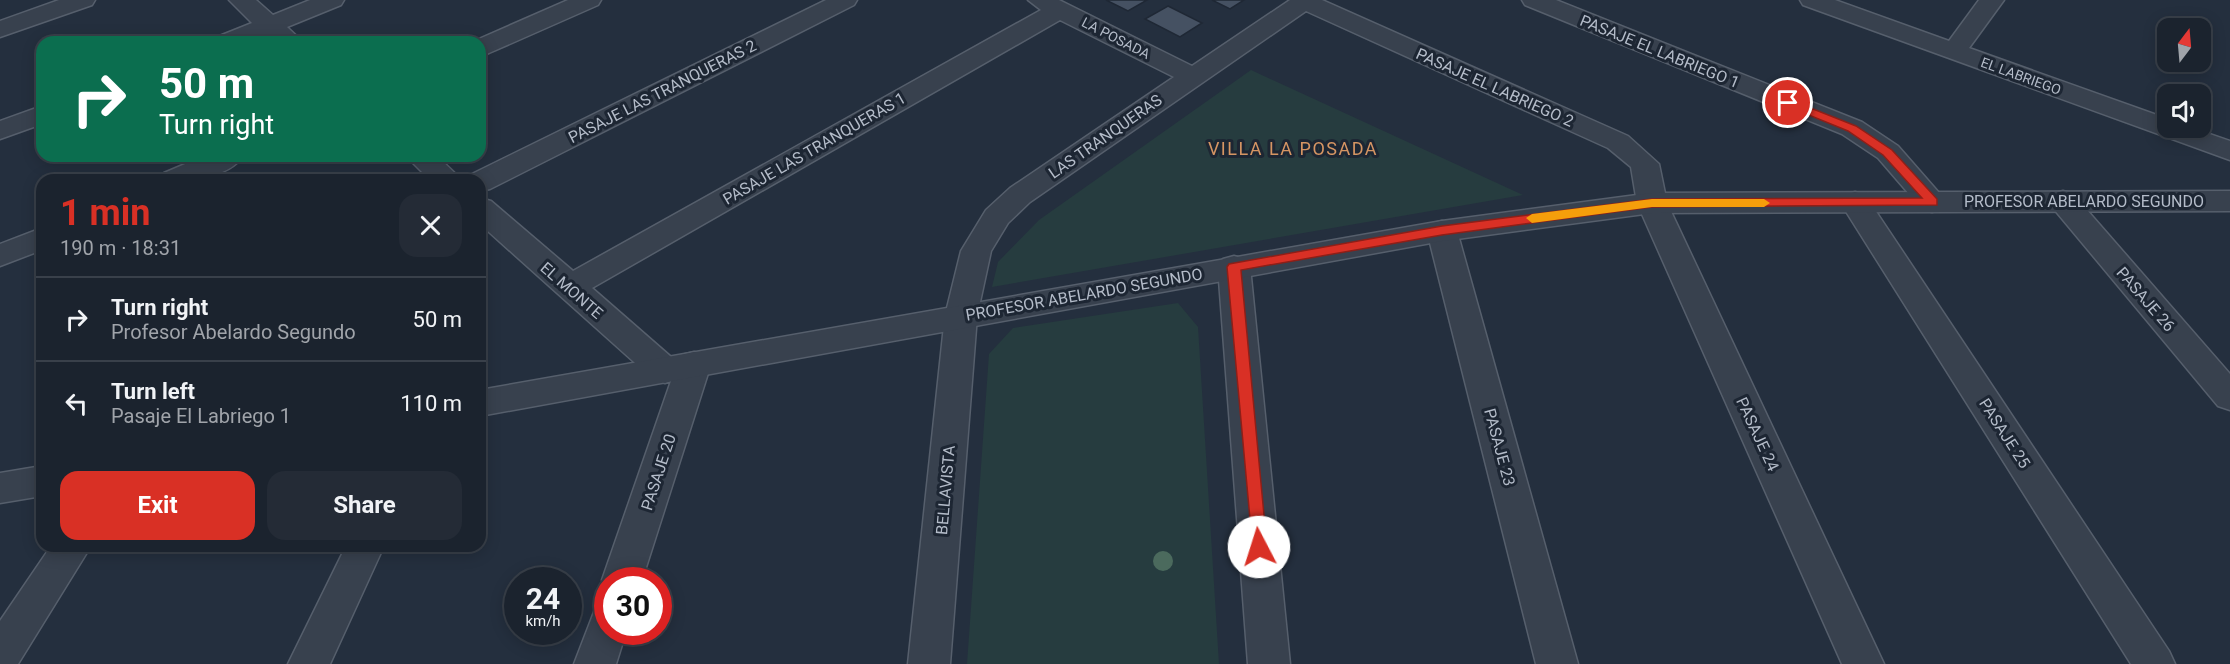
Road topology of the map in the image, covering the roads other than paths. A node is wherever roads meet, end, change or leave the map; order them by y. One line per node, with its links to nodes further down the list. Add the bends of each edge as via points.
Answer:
1 (83, 0): 12 (street)
2 (241, 0): 11 (street)
3 (332, 0): 11 (street)
4 (589, 0): 15 (street)
5 (845, 0): 25 (street, PASAJE LAS TRANQUERAS 2)
6 (1534, 0): 29 (street, PASAJE EL LABRIEGO 1, via 1852,128 1887,152)
7 (1812, 0): 16 (street, EL LABRIEGO)
8 (1992, 0): 16 (street)
9 (1305, 1): 17 (street, LAS TRANQUERAS); 30 (street, PASAJE EL LABRIEGO 2, via 1618,142 1645,164)
10 (1045, 3): 17 (street, LA POSADA); 36 (street, PASAJE LAS TRANQUERAS 1)
11 (270, 25): 13 (street); 14 (street)
12 (0, 29)
13 (242, 36)
14 (283, 36)
15 (486, 45)
16 (1954, 51): 20 (street, EL LABRIEGO)
17 (1192, 76): 37 (street, LAS TRANQUERAS, via 1020,195 997,217 976,251)
18 (36, 116): 19 (street)
19 (0, 131)
20 (2230, 151)
21 (215, 162): 23 (street)
22 (425, 162): 24 (street)
23 (188, 174)
24 (436, 174)
25 (486, 179)
26 (2063, 201): 27 (street, PROFESOR ABELARDO SEGUNDO); 29 (street, PROFESOR ABELARDO SEGUNDO); 39 (street, PASAJE 26)
27 (2230, 201)
28 (1855, 202): 29 (street, PROFESOR ABELARDO SEGUNDO); 30 (street, PROFESOR ABELARDO SEGUNDO); 54 (street, PASAJE 25)
29 (1932, 202)
30 (1652, 203): 32 (street, PROFESOR ABELARDO SEGUNDO); 53 (street, PASAJE 24)
31 (486, 213): 36 (street, EL MONTE)
32 (1442, 231): 35 (street, PROFESOR ABELARDO SEGUNDO); 52 (street, PASAJE 23)
33 (36, 241): 34 (street)
34 (0, 256)
35 (1234, 267): 37 (street, PROFESOR ABELARDO SEGUNDO); 51 (street)
36 (570, 287): 38 (street, EL MONTE)
37 (961, 316): 38 (street, PROFESOR ABELARDO SEGUNDO); 50 (street, BELLAVISTA)
38 (680, 367): 40 (street, PROFESOR ABELARDO SEGUNDO); 45 (street, PASAJE 20)
39 (2230, 397)
40 (486, 402)
41 (36, 477): 42 (street)
42 (0, 488)
43 (68, 552): 47 (street)
44 (362, 552): 48 (street)
45 (626, 567)
46 (602, 645): 49 (street)
47 (0, 656)
48 (309, 664)
49 (595, 664)
50 (929, 664)
51 (1269, 664)
52 (1557, 664)
53 (1863, 664)
54 (2154, 664)

